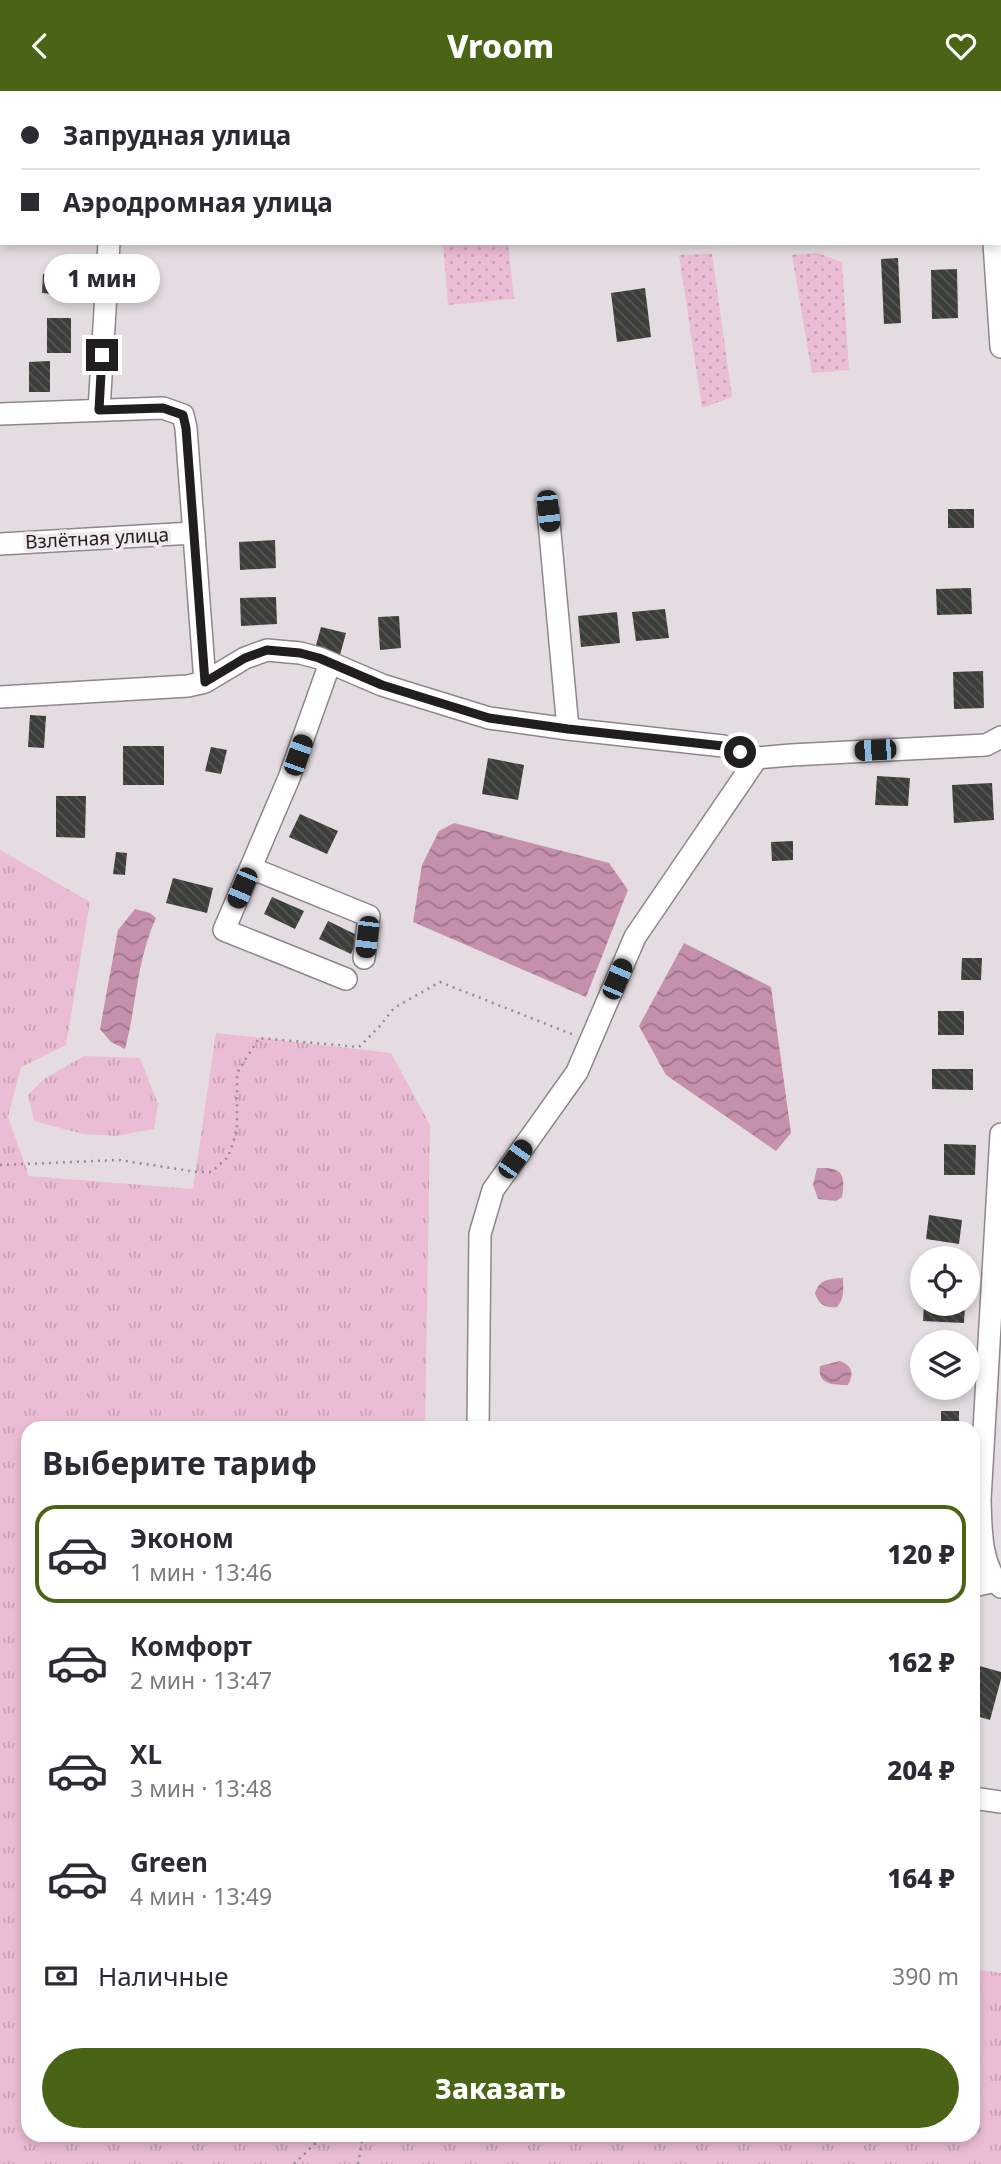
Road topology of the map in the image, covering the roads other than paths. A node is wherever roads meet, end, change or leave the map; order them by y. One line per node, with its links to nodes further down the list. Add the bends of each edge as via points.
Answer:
1 (109, 245): 4 (street)
2 (994, 245): 3 (street)
3 (1001, 347)
4 (99, 410): 5 (street); 7 (street, via 163,408 183,415)
5 (0, 414)
6 (548, 511): 12 (street)
7 (193, 533): 8 (street, Взлётная улица); 10 (street)
8 (0, 544)
9 (330, 663): 10 (street, via 300,653 267,650); 12 (street, via 382,685 489,718); 15 (street)
10 (205, 682): 11 (street)
11 (0, 697)
12 (568, 729): 14 (street, via 723,746)
13 (1001, 737): 14 (street, via 986,745)
14 (757, 758): 20 (street, via 635,937 577,1072 493,1191 480,1234)
15 (251, 868): 16 (street, via 369,916); 17 (street, via 224,930)
16 (364, 958)
17 (346, 979)
18 (1001, 1134): 19 (street)
19 (1000, 1168): 21 (street, via 980,1500 982,1545)
20 (478, 1421)
21 (998, 1584): 22 (street)
22 (980, 1585)
23 (980, 1799): 24 (street)
24 (1001, 1802)

